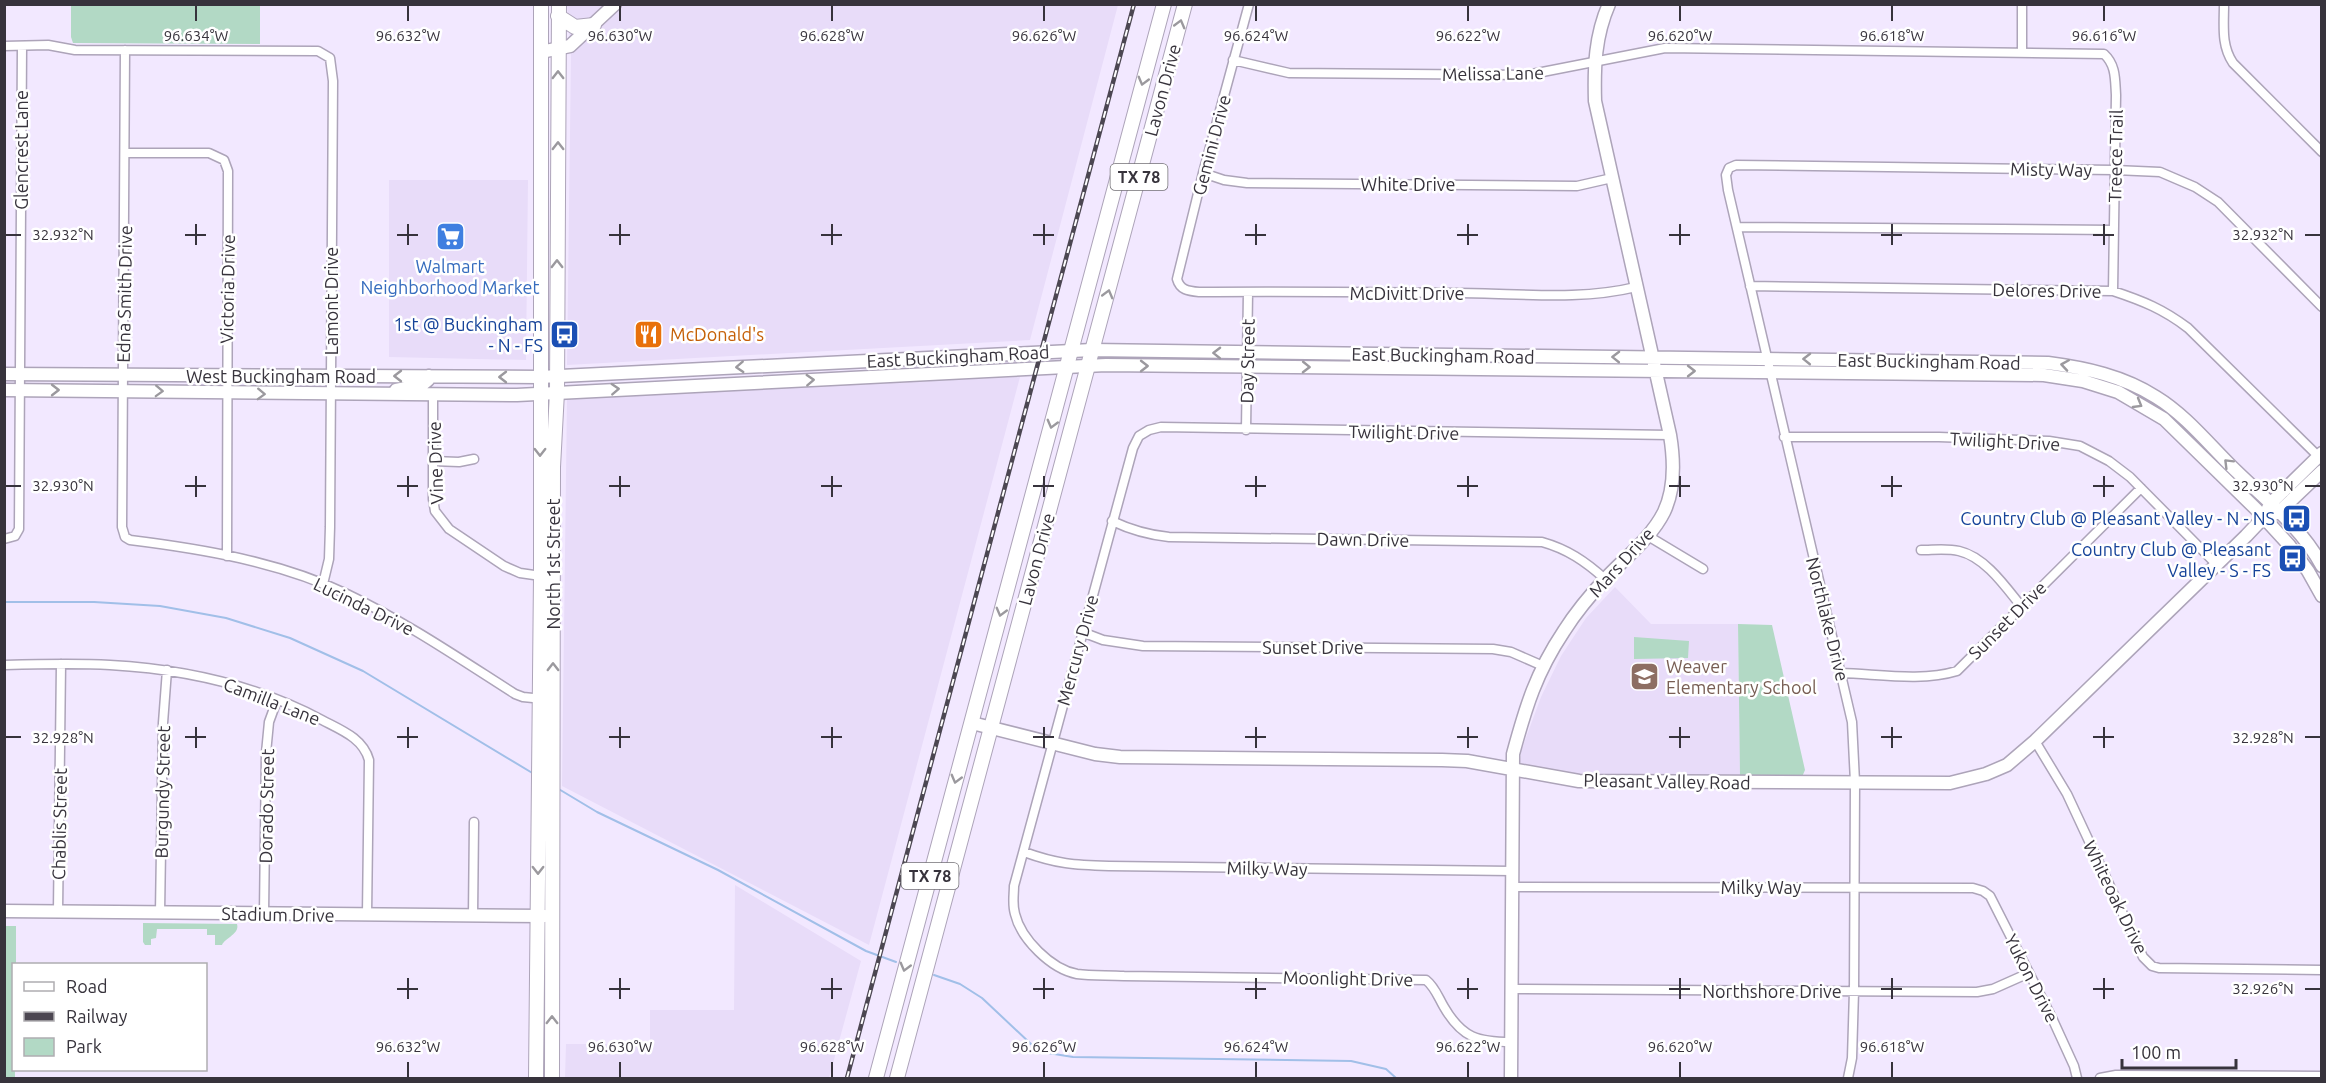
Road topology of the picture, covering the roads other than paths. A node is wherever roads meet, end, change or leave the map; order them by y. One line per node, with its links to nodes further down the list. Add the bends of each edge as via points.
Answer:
1 (541, 4): 15 (main road, North 1st Street)
2 (615, 4): 10 (main road)
3 (1164, 4): 37 (main road, Lavon Drive / TX 78, one-way to 37)
4 (1185, 4): 36 (main road, Lavon Drive / TX 78, one-way to 4)
5 (1249, 4): 18 (street, Gemini Drive)
6 (1609, 4): 19 (main road, Mars Drive)
7 (2022, 4): 16 (street)
8 (2224, 4): 20 (street, via 2223,42 2233,63)
9 (559, 10): 10 (main road, via 567,24); 14 (main road, North 1st Street)
10 (594, 25): 14 (main road, via 570,46)
11 (4, 45): 12 (street)
12 (22, 46): 13 (street); 49 (street, Glencrest Lane)
13 (125, 50): 21 (street, Edna Smith Drive); 52 (street, Lamont Drive, via 313,51 328,55 333,81)
14 (558, 50): 15 (main road); 26 (main road, North 1st Street, one-way to 14)
15 (541, 52): 27 (main road, North 1st Street)
16 (2022, 53): 17 (street, Melissa Lane, via 2093,53); 19 (street, Melissa Lane, via 1665,48)
17 (2109, 59): 23 (street, Treece Trail, via 2115,71)
18 (1233, 60): 19 (street, Melissa Lane, via 1289,74 1516,75); 24 (street, Gemini Drive)
19 (1594, 62): 25 (main road, Mars Drive, via 1595,101)
20 (2322, 152)
21 (125, 153): 50 (street, Edna Smith Drive); 51 (street, Victoria Drive, via 209,153 221,157 226,164)
22 (1729, 168): 23 (street, Misty Way, via 1736,165); 28 (street, Northlake Drive, via 1726,176)
23 (2115, 170): 29 (street, Treece Trail); 35 (street, Misty Way, via 2160,172 2218,202)
24 (1203, 173): 25 (street, White Drive, via 1247,183 1577,186); 30 (street, Gemini Drive, via 1177,279)
25 (1612, 178): 32 (main road, Mars Drive)
26 (558, 192): 27 (main road); 54 (main road, North 1st Street, one-way to 26)
27 (541, 194): 55 (main road, North 1st Street)
28 (1737, 227): 29 (street); 31 (street, Northlake Drive)
29 (2114, 230): 33 (street, Treece Trail)
30 (1179, 285): 34 (street, McDivitt Drive, via 1198,292)
31 (1750, 286): 33 (street, Delores Drive); 40 (street, Northlake Drive)
32 (1636, 287): 34 (street, McDivitt Drive, via 1587,295); 39 (main road, Mars Drive)
33 (2113, 291): 71 (street, Delores Drive, via 2149,303 2188,328)
34 (1248, 292): 38 (street, Day Street)
35 (2322, 307)
36 (1092, 350): 37 (main road, East Buckingham Road); 38 (main road, East Buckingham Road, one-way to 36); 42 (main road, Lavon Drive / TX 78)
37 (1071, 351): 41 (main road, East Buckingham Road); 44 (main road, Lavon Drive / TX 78)
38 (1247, 353): 39 (main road, East Buckingham Road, one-way to 38); 43 (street, Day Street)
39 (1654, 357): 40 (main road, East Buckingham Road); 46 (main road, Mars Drive)
40 (1767, 359): 47 (street, Northlake Drive); 76 (main road, East Buckingham Road, one-way to 40, via 2176,412 2112,375 2048,363)
41 (780, 365): 45 (main road, East Buckingham Road, one-way to 45); 56 (main road)
42 (1088, 366): 43 (main road, East Buckingham Road, one-way to 43); 44 (main road, East Buckingham Road); 102 (main road, Lavon Drive / TX 78)
43 (1247, 366): 46 (main road, East Buckingham Road, one-way to 46); 67 (street, Day Street)
44 (1067, 367): 56 (main road, East Buckingham Road, one-way to 44); 101 (main road, Lavon Drive / TX 78, one-way to 101)
45 (673, 371): 54 (main road, East Buckingham Road); 57 (main road)
46 (1656, 371): 47 (main road, East Buckingham Road, one-way to 47); 68 (main road, Mars Drive)
47 (1770, 372): 70 (street, Northlake Drive); 77 (main road, East Buckingham Road, one-way to 77, via 2044,375 2083,381 2118,392 2164,419)
48 (4, 374): 49 (main road, West Buckingham Road)
49 (20, 374): 50 (main road, West Buckingham Road); 59 (street, Glencrest Lane)
50 (123, 375): 51 (main road, West Buckingham Road); 60 (street, Edna Smith Drive)
51 (227, 375): 52 (main road, West Buckingham Road); 62 (street, Victoria Drive)
52 (330, 376): 53 (main road, West Buckingham Road, one-way to 52); 64 (street, Lamont Drive)
53 (429, 376): 55 (main road, West Buckingham Road, one-way to 53); 65 (main road, via 424,384)
54 (557, 376): 55 (main road, West Buckingham Road); 61 (main road, North 1st Street)
55 (540, 377): 63 (main road, North 1st Street)
56 (780, 381): 57 (main road, East Buckingham Road)
57 (674, 386): 61 (main road, East Buckingham Road, one-way to 57)
58 (4, 390): 59 (main road, West Buckingham Road)
59 (20, 390): 60 (main road, West Buckingham Road, one-way to 60); 82 (street, Glencrest Lane, via 19,529)
60 (123, 390): 62 (main road, West Buckingham Road, one-way to 62); 81 (street, Edna Smith Drive)
61 (557, 392): 63 (main road, East Buckingham Road); 79 (main road, North 1st Street)
62 (227, 393): 64 (main road, West Buckingham Road, one-way to 64); 84 (street, Victoria Drive)
63 (540, 393): 66 (main road, West Buckingham Road); 79 (main road, North 1st Street, one-way to 79)
64 (330, 395): 65 (main road, West Buckingham Road); 90 (street, Lamont Drive, via 329,559)
65 (384, 395): 66 (main road, West Buckingham Road)
66 (433, 396): 73 (street, Vine Drive)
67 (1246, 430): 68 (street, Twilight Drive); 69 (street, Twilight Drive, via 1161,427)
68 (1670, 435): 80 (main road, Mars Drive, via 1670,492 1664,511)
69 (1139, 436): 78 (street, Mercury Drive)
70 (1784, 437): 75 (street, Twilight Drive, via 1940,437 2068,444 2109,461); 98 (street, Northlake Drive)
71 (2320, 455): 76 (main road, Pleasant Valley Road)
72 (474, 459): 73 (street)
73 (433, 461): 88 (street, Vine Drive, via 435,511 449,529 504,566)
74 (2322, 471): 76 (main road, Pleasant Valley Road)
75 (2141, 488): 85 (street, Twilight Drive); 92 (street, Sunset Drive)
76 (2274, 508): 77 (main road, Pleasant Valley Road); 86 (main road, East Buckingham Road, via 2302,537)
77 (2264, 517): 85 (main road, Pleasant Valley Road); 91 (main road, East Buckingham Road, via 2289,544)
78 (1112, 521): 89 (street, Dawn Drive, via 1135,531 1169,537 1542,542 1581,558); 93 (street, Mercury Drive)
79 (547, 527): 88 (main road, North 1st Street); 99 (main road, North 1st Street, one-way to 79)
80 (1648, 536): 87 (street); 89 (main road, Mars Drive)
81 (125, 537): 84 (street, Lucinda Drive)
82 (7, 539)
83 (1921, 550): 92 (street, via 1967,553 2005,585)
84 (227, 556): 90 (street, Lucinda Drive)
85 (2216, 564): 103 (main road, Pleasant Valley Road)
86 (2322, 566)
87 (1703, 569)
88 (541, 576): 99 (main road, North 1st Street)
89 (1605, 579): 96 (main road, Mars Drive, via 1579,609)
90 (324, 584): 99 (street, Lucinda Drive, via 423,635 515,694)
91 (2322, 596)
92 (2021, 606): 98 (street, Sunset Drive, via 1956,671 1925,676)
93 (1082, 632): 96 (street, Sunset Drive, via 1103,640 1143,646 1493,649); 104 (street, Mercury Drive)
94 (61, 664): 95 (street, Camilla Lane); 97 (street, Camilla Lane); 116 (street, Chablis Street)
95 (4, 665)
96 (1543, 666): 105 (main road, Mars Drive, via 1526,705)
97 (166, 670): 100 (street, Camilla Lane, via 219,680); 117 (street, Burgundy Street)
98 (1841, 673): 106 (street, Northlake Drive, via 1855,741)
99 (546, 699): 107 (main road, North 1st Street); 110 (main road, North 1st Street, via 554,768)
100 (277, 700): 118 (street, Dorado Street, via 269,722 266,753); 119 (street, Camilla Lane, via 348,734 366,750)
101 (972, 723): 102 (main road, Pleasant Valley Road); 131 (main road, Lavon Drive / TX 78, one-way to 131)
102 (990, 727): 104 (main road, Pleasant Valley Road); 132 (main road, Lavon Drive / TX 78)
103 (2035, 741): 106 (main road, Pleasant Valley Road, via 2007,765 1950,783); 123 (street, Whiteoak Drive, via 2067,794 2143,957 2152,966)
104 (1052, 744): 105 (main road, Pleasant Valley Road, via 1120,757 1442,760); 109 (street, Mercury Drive)
105 (1512, 769): 106 (main road, Pleasant Valley Road, via 1579,781); 111 (main road, Mars Drive)
106 (1855, 782): 113 (street, Northlake Drive)
107 (539, 791): 110 (main road, via 547,848); 121 (main road, North 1st Street, one-way to 121)
108 (474, 822): 120 (street)
109 (1024, 852): 111 (street, Milky Way, via 1066,865); 122 (street, Mercury Drive, via 1014,885 1013,905)
110 (553, 854): 121 (main road, North 1st Street)
111 (1512, 871): 112 (main road, Mars Drive)
112 (1512, 886): 113 (street, Milky Way); 125 (main road, Mars Drive)
113 (1855, 887): 114 (street, Milky Way); 126 (street, Northlake Drive)
114 (1973, 888): 124 (street, Yukon Drive, via 1990,896)
115 (4, 911): 116 (main road, Stadium Drive)
116 (58, 911): 117 (main road, Stadium Drive)
117 (160, 913): 118 (main road, Stadium Drive)
118 (264, 914): 119 (main road, Stadium Drive)
119 (367, 915): 120 (main road, Stadium Drive)
120 (473, 916): 121 (main road, Stadium Drive)
121 (545, 916): 129 (main road, North 1st Street); 130 (main road, North 1st Street, one-way to 121)
122 (1025, 934): 127 (street, Moonlight Drive, via 1062,969 1077,974 1426,980 1457,1027 1488,1042)
123 (2322, 970)
124 (2029, 973): 126 (street, Northshore Drive, via 1977,992); 135 (street, Yukon Drive, via 2057,1027)
125 (1512, 989): 126 (street, Northshore Drive); 127 (main road, Mars Drive)
126 (1854, 991): 134 (street, Northlake Drive)
127 (1511, 1042): 133 (main road, Mars Drive)
128 (2322, 1076): 136 (street)
129 (536, 1078)
130 (552, 1078)
131 (876, 1078)
132 (897, 1078)
133 (1511, 1078)
134 (1848, 1078)
135 (2077, 1078)
136 (2100, 1078)

